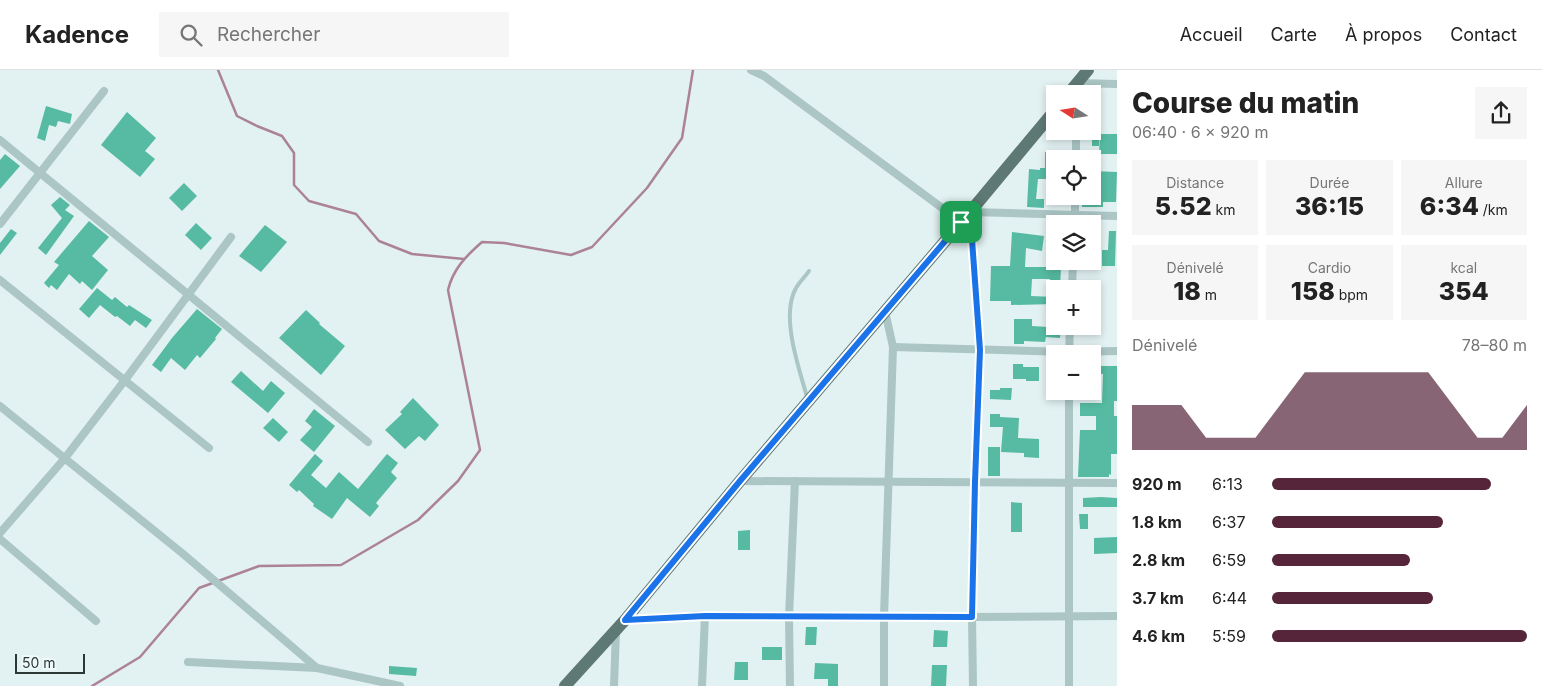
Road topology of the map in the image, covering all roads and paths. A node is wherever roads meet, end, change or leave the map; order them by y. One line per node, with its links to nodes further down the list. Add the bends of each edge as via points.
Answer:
1 (751, 70): 15 (street, via 764,76)
2 (1088, 70): 4 (main road)
3 (1117, 84): 5 (street)
4 (1079, 85)
5 (1101, 86)
6 (104, 91): 9 (street)
7 (1046, 121): 11 (main road)
8 (0, 140): 9 (street)
9 (40, 173): 16 (street); 20 (street)
10 (1075, 205): 12 (street)
11 (970, 212): 12 (street); 15 (main road); 23 (street)
12 (1075, 215)
13 (1101, 216): 14 (street)
14 (1117, 216)
15 (961, 222): 21 (main road)
16 (0, 224)
17 (231, 237): 20 (street)
18 (809, 271): 29 (lane, via 794,290 790,313 793,346)
19 (0, 280): 27 (street)
20 (188, 294): 27 (street); 31 (street)
21 (885, 311): 22 (street); 29 (main road)
22 (893, 347): 23 (street); 36 (street)
23 (980, 350): 25 (street); 37 (street)
24 (1117, 351): 26 (street)
25 (1046, 352)
26 (1101, 352)
27 (125, 380): 32 (street); 33 (street)
28 (1069, 400): 38 (street)
29 (808, 402): 34 (main road)
30 (0, 406): 33 (street)
31 (368, 442)
32 (209, 448)
33 (64, 458): 40 (street); 52 (street)
34 (740, 481): 35 (street); 48 (main road)
35 (795, 481): 36 (street); 45 (street)
36 (889, 482): 37 (street); 46 (street)
37 (975, 482): 38 (street); 47 (street)
38 (1068, 483): 39 (street); 43 (street)
39 (1117, 483)
40 (0, 533)
41 (0, 539): 49 (street)
42 (705, 616): 45 (street); 48 (street); 56 (street)
43 (1069, 616): 44 (street); 47 (street); 60 (street)
44 (1117, 616)
45 (789, 617): 46 (street); 57 (street)
46 (884, 617): 47 (street); 58 (street)
47 (972, 617): 59 (street)
48 (625, 620): 50 (main road)
49 (96, 621)
50 (616, 630): 54 (main road); 55 (street)
51 (188, 662): 52 (street)
52 (317, 668): 53 (street)
53 (400, 686)
54 (565, 686)
55 (614, 686)
56 (702, 686)
57 (790, 686)
58 (884, 686)
59 (973, 686)
60 (1069, 686)

